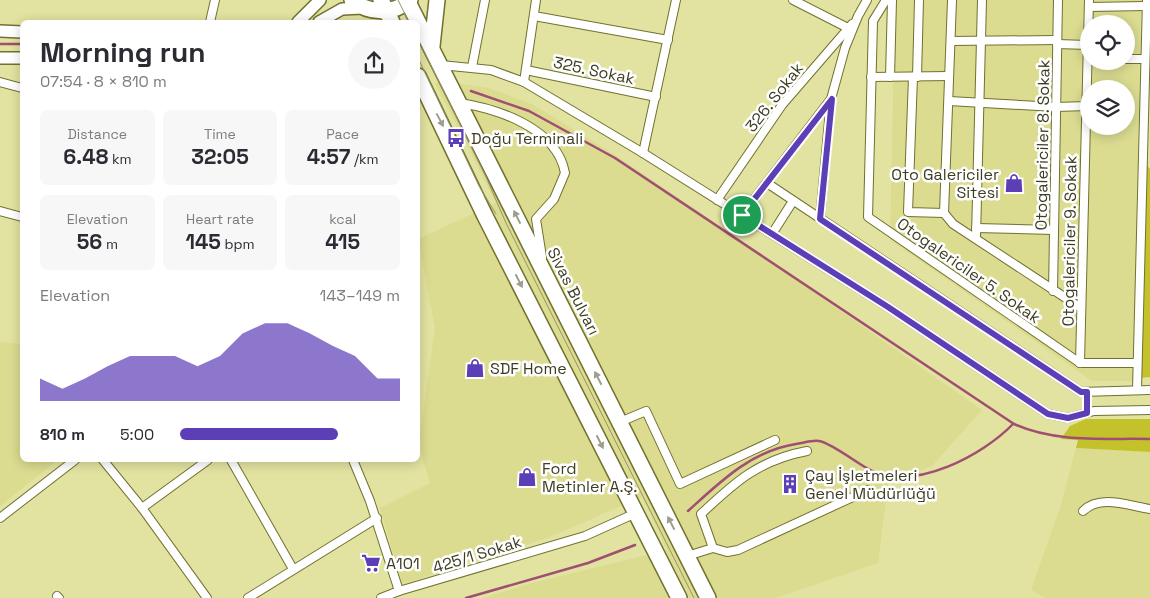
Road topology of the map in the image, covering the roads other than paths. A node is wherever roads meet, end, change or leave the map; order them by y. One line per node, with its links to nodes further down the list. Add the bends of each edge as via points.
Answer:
1 (215, 0): 22 (street)
2 (320, 0): 23 (street)
3 (437, 0): 35 (highway)
4 (485, 0): 41 (street)
5 (536, 0): 20 (street)
6 (676, 0): 30 (street)
7 (793, 0): 27 (street)
8 (868, 0): 21 (street)
9 (886, 0): 46 (street, via 873,20)
10 (892, 0): 44 (street)
11 (919, 0): 45 (street)
12 (952, 0): 32 (street)
13 (982, 0): 31 (street)
14 (1058, 0): 33 (street, Otogalericiler 8. Sokak)
15 (408, 1): 19 (highway); 25 (highway, Sivas Bulvarı)
16 (1089, 3): 17 (street)
17 (1147, 3): 39 (street)
18 (358, 4): 19 (highway); 24 (street)
19 (386, 11)
20 (534, 16): 30 (street); 42 (street)
21 (858, 16): 27 (street, 326. Sokak); 52 (street, via 840,64)
22 (210, 20)
23 (300, 20)
24 (322, 20)
25 (418, 20)
26 (420, 24): 35 (highway, Sivas Bulvarı)
27 (848, 28): 61 (street, 326. Sokak, via 782,105)
28 (0, 31): 29 (street)
29 (20, 32)
30 (668, 40): 51 (street)
31 (981, 41): 32 (street); 33 (street); 54 (street)
32 (951, 42): 43 (street)
33 (1057, 42): 34 (street); 57 (street, Otogalericiler 8. Sokak)
34 (1080, 44)
35 (432, 47): 40 (highway, Sivas Bulvarı)
36 (0, 58): 37 (street)
37 (20, 58)
38 (1135, 59): 39 (street)
39 (1145, 59): 76 (street)
40 (441, 65): 41 (street); 55 (highway, Sivas Bulvarı)
41 (472, 67): 49 (street, via 500,72)
42 (526, 70): 49 (street); 51 (street, 325. Sokak)
43 (949, 76): 45 (street); 53 (street)
44 (890, 77): 45 (street); 46 (street)
45 (915, 77): 64 (street, via 908,212)
46 (871, 78): 75 (street, Otogalericiler 5. Sokak, via 868,217)
47 (420, 80): 94 (highway, one-way to 94)
48 (0, 82): 50 (street)
49 (524, 82): 59 (street)
50 (20, 87)
51 (656, 97): 59 (street)
52 (832, 99): 60 (street); 67 (street)
53 (949, 101): 54 (street); 64 (street)
54 (979, 102): 57 (street); 68 (street)
55 (460, 103): 72 (highway, Sivas Bulvarı, one-way to 55); 72 (street, via 510,117 540,135 559,155 565,173 554,199 536,219)
56 (1080, 106): 57 (street)
57 (1056, 107): 69 (street, Otogalericiler 8. Sokak)
58 (1085, 135): 74 (street, Otogalericiler 9. Sokak)
59 (643, 153): 61 (street)
60 (767, 183): 62 (street); 65 (street)
61 (717, 200): 65 (street)
62 (793, 200): 67 (street); 70 (street)
63 (0, 211): 66 (street)
64 (944, 213): 71 (street, via 953,224)
65 (742, 215): 70 (street)
66 (20, 216)
67 (820, 219): 79 (street, via 1081,392)
68 (976, 228): 69 (street); 71 (street)
69 (1054, 230): 73 (street, Otogalericiler 8. Sokak)
70 (772, 234): 81 (street, via 1048,414 1068,418)
71 (976, 237): 73 (street)
72 (544, 271): 82 (highway, Sivas Bulvarı, one-way to 72)
73 (1054, 291): 74 (street)
74 (1081, 308): 75 (street, Otogalericiler 9. Sokak)
75 (1080, 363): 76 (street)
76 (1138, 363): 77 (street)
77 (1137, 390): 78 (street); 79 (street)
78 (1150, 390)
79 (1087, 392): 81 (street)
80 (1150, 410): 81 (street)
81 (1087, 413)
82 (620, 422): 83 (street, via 646,410 680,484); 98 (highway, Sivas Bulvarı, one-way to 82)
83 (776, 440)
84 (807, 451): 97 (street, via 774,460 749,472 701,514)
85 (72, 462): 95 (street)
86 (105, 462): 91 (street)
87 (205, 462): 91 (street)
88 (232, 462): 99 (street)
89 (354, 462): 96 (street)
90 (868, 490): 97 (street, via 738,550 727,552)
91 (142, 508): 101 (street)
92 (1150, 508): 93 (street, via 1101,502)
93 (1083, 511)
94 (636, 513): 100 (street, 425/1 Sokak, via 585,536); 104 (highway)
95 (0, 518)
96 (376, 518): 99 (street); 100 (street)
97 (713, 548): 98 (street)
98 (687, 556): 105 (highway, Sivas Bulvarı)
99 (294, 569): 102 (street)
100 (399, 592): 103 (street, 425/1 Sokak)
101 (207, 598)
102 (248, 598)
103 (380, 598)
104 (679, 598)
105 (708, 598)

